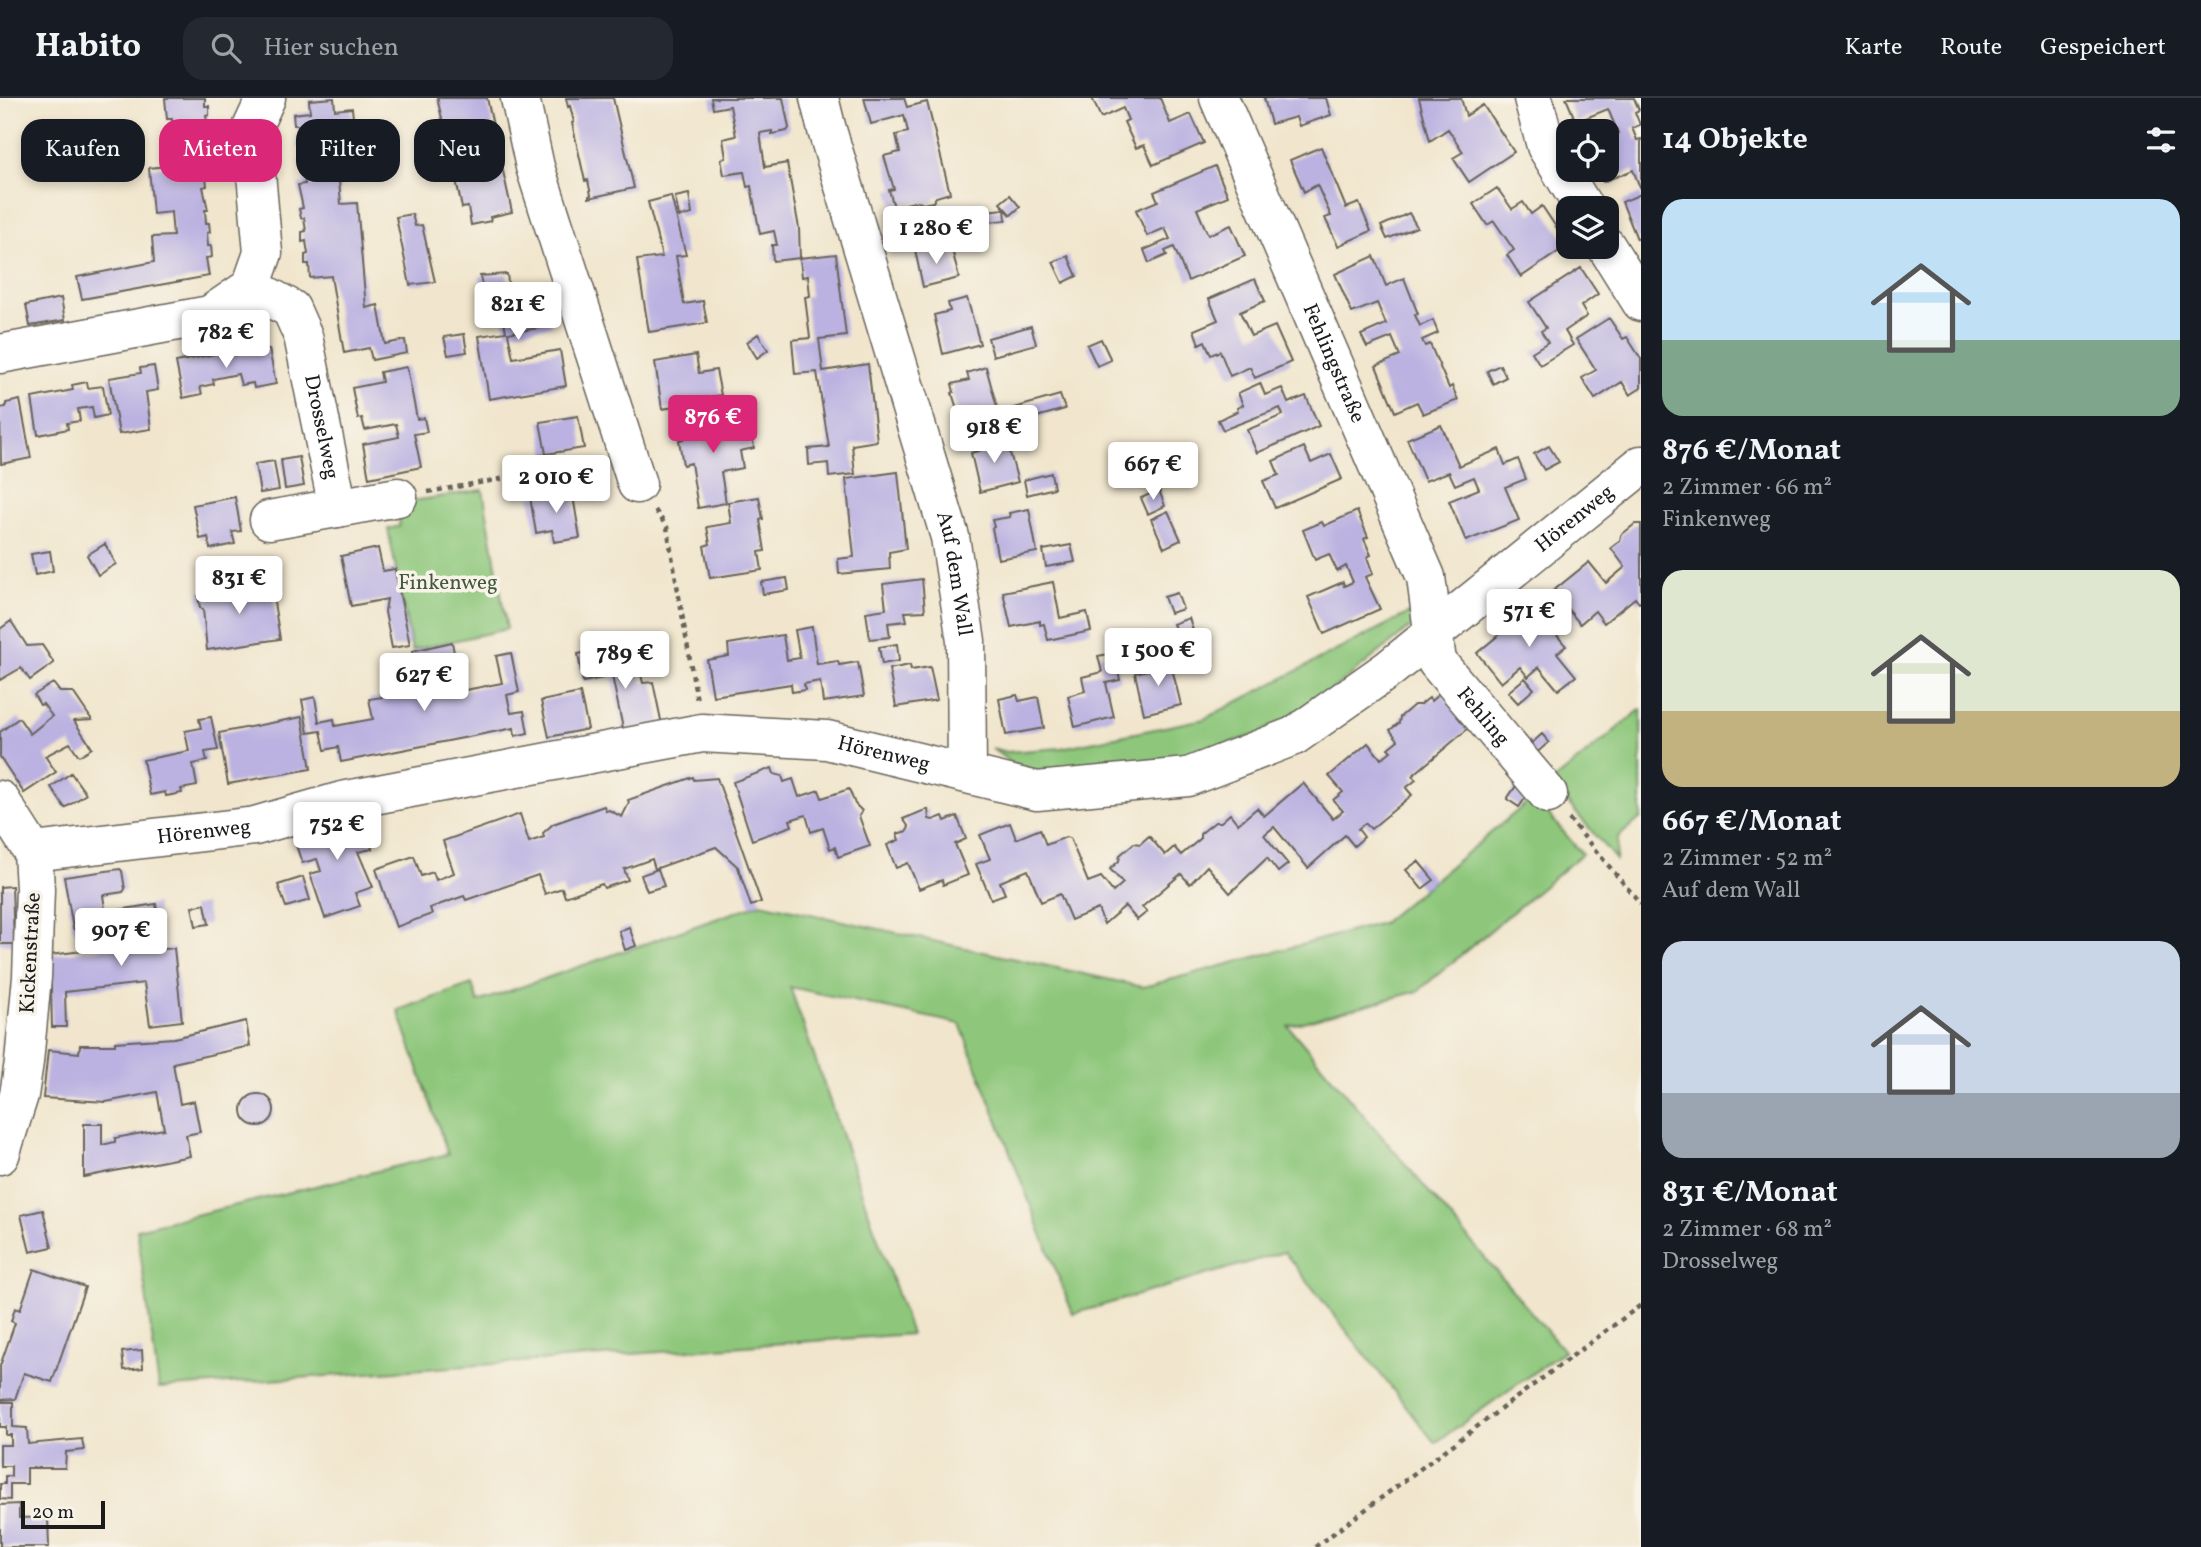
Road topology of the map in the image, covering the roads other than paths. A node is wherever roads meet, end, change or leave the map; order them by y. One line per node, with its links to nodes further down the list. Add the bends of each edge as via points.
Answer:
1 (266, 98): 8 (street, via 252,128 263,253)
2 (520, 98): 12 (street, via 535,167)
3 (819, 98): 17 (street, Auf dem Wall, via 950,537 967,641)
4 (1219, 98): 16 (street, Fehlingstraße, via 1426,577)
5 (1533, 98): 6 (street, via 1546,146)
6 (1577, 196)
7 (1614, 259): 9 (street)
8 (251, 287): 10 (street, via 210,315); 14 (street, Drosselweg, via 291,309 303,336)
9 (1641, 302)
10 (0, 354)
11 (1641, 466): 16 (street, Hörenweg)
12 (632, 470)
13 (398, 497): 14 (street, Drosselweg)
14 (338, 508): 15 (street, Drosselweg)
15 (269, 520)
16 (1434, 633): 17 (street, Hörenweg, via 1294,736 1188,777 1037,791); 18 (street, Fehling, via 1437,662)
17 (967, 773): 20 (street, Hörenweg, via 827,740 702,733 342,802 256,826)
18 (1548, 794)
19 (0, 800): 20 (street)
20 (33, 852): 21 (street, Kickenstraße, via 34,949 27,1043 19,1095)
21 (0, 1155)

